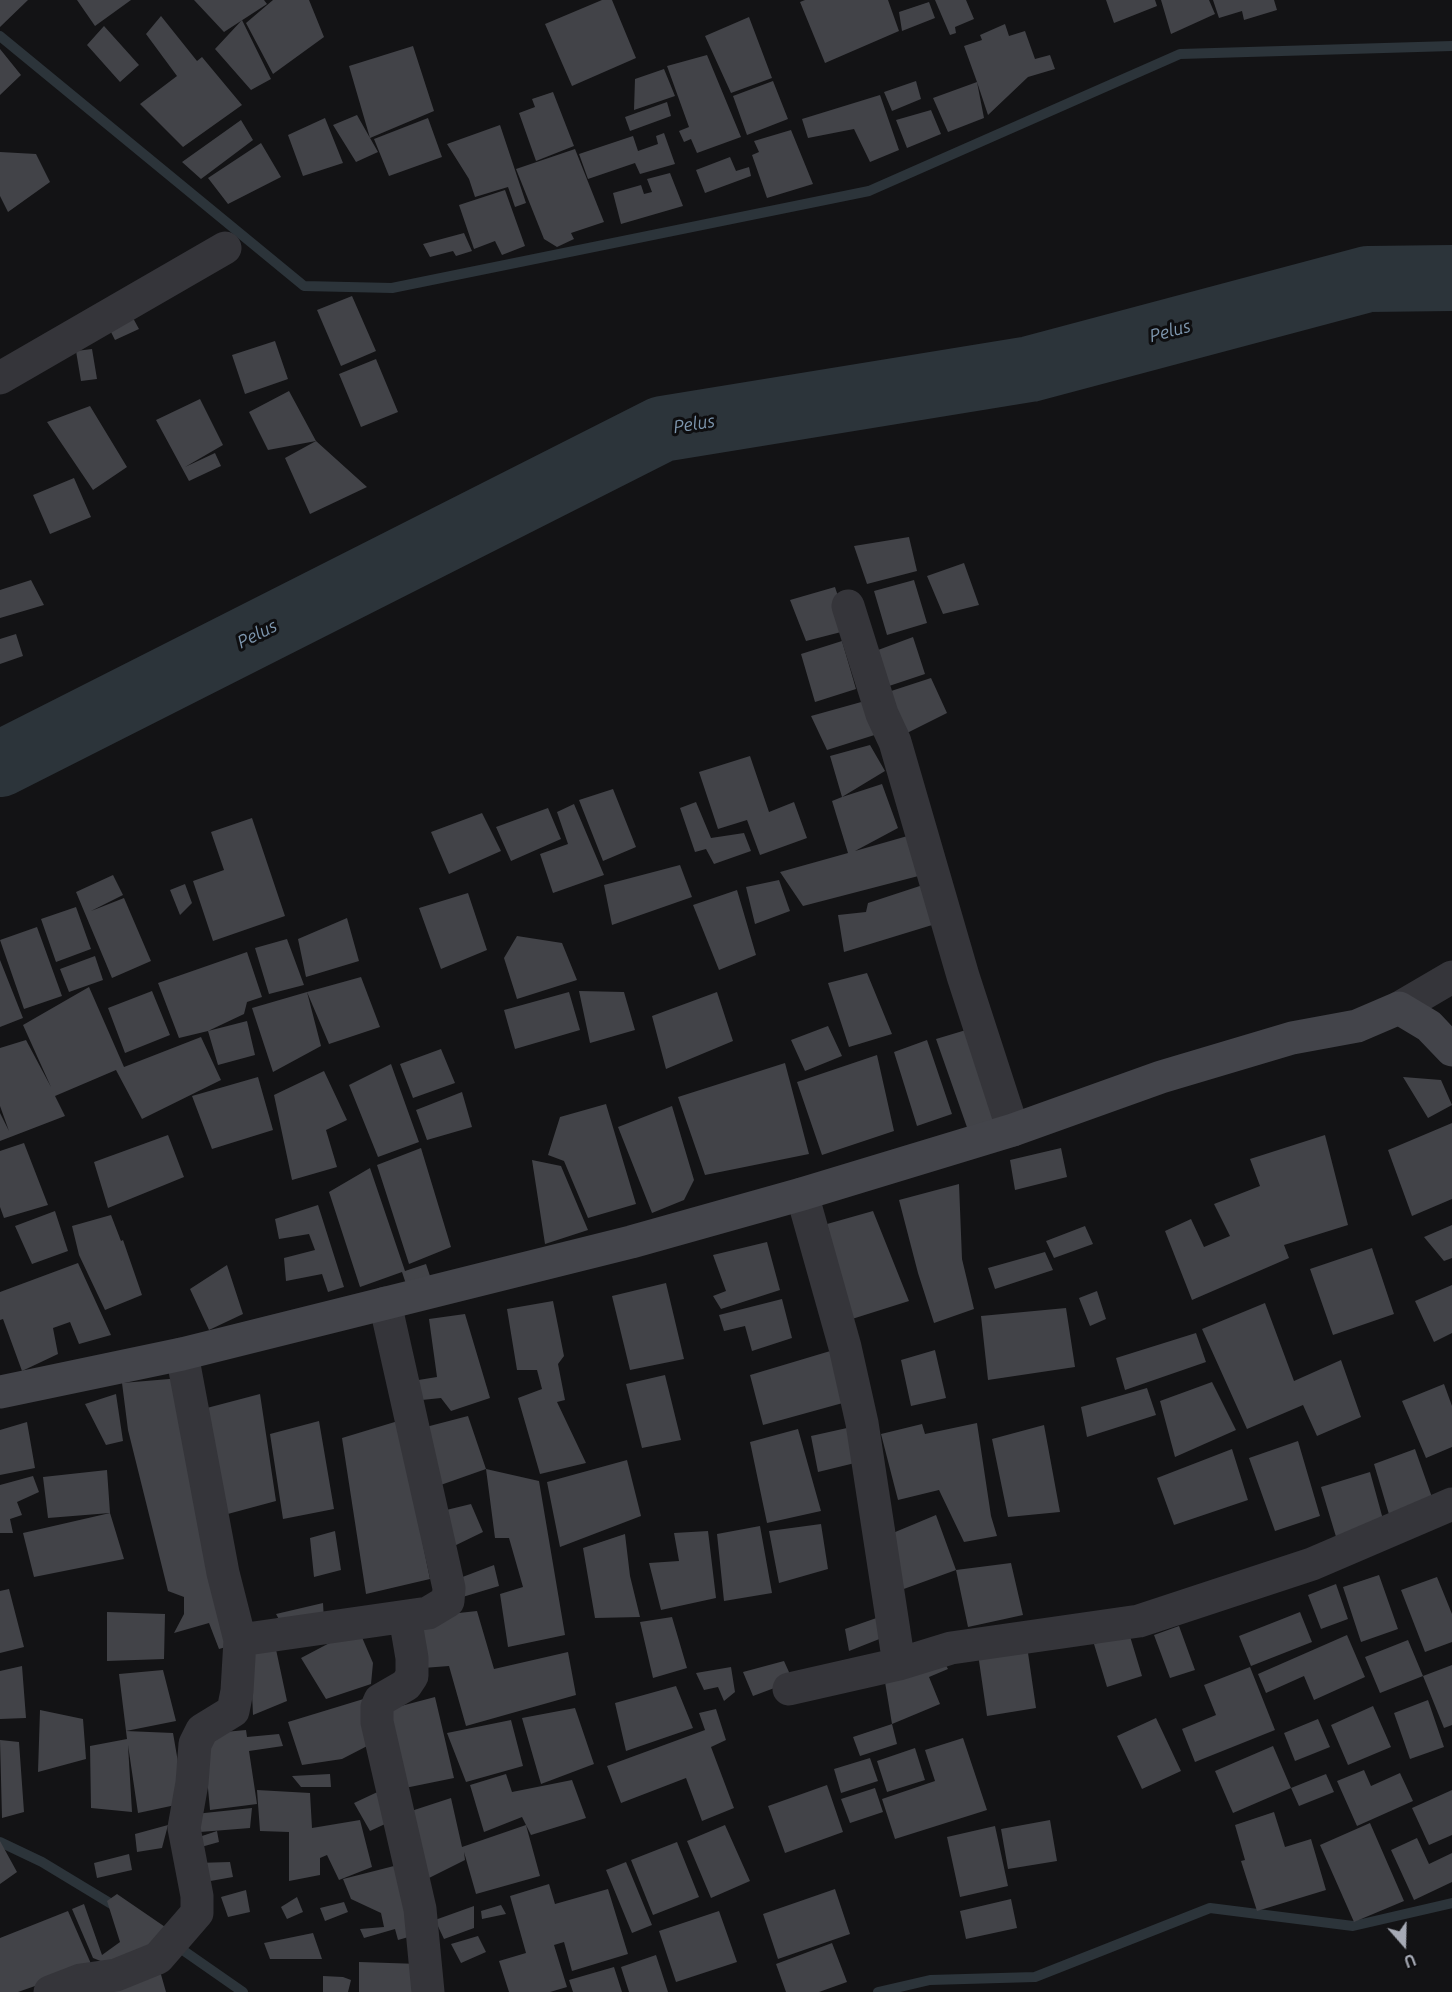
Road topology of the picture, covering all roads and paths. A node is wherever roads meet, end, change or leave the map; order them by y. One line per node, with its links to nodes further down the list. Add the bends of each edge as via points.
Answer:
1 (225, 248): 2 (street)
2 (0, 378)
3 (848, 606): 7 (street, via 882,714 895,742 963,976)
4 (1452, 977): 5 (street)
5 (1399, 1008): 6 (street, via 1429,1026); 7 (street, via 1357,1026 1292,1038 1161,1077)
6 (1452, 1050)
7 (1014, 1130): 8 (street)
8 (802, 1194): 9 (street, via 631,1242); 15 (street, via 862,1423)
9 (385, 1303): 10 (street); 13 (street, via 449,1588 448,1601 441,1607)
10 (182, 1354): 11 (street); 14 (street, via 223,1573)
11 (0, 1392)
12 (1452, 1504): 15 (street, via 1312,1564 1139,1621 951,1648)
13 (405, 1617): 14 (street); 18 (street, via 412,1676 376,1707 420,1909)
14 (240, 1640): 17 (street, via 233,1711 202,1730 195,1744 184,1828 197,1913 158,1958 116,1975 81,1980)
15 (899, 1664): 16 (street)
16 (789, 1689)
17 (50, 1992)
18 (428, 1992)

